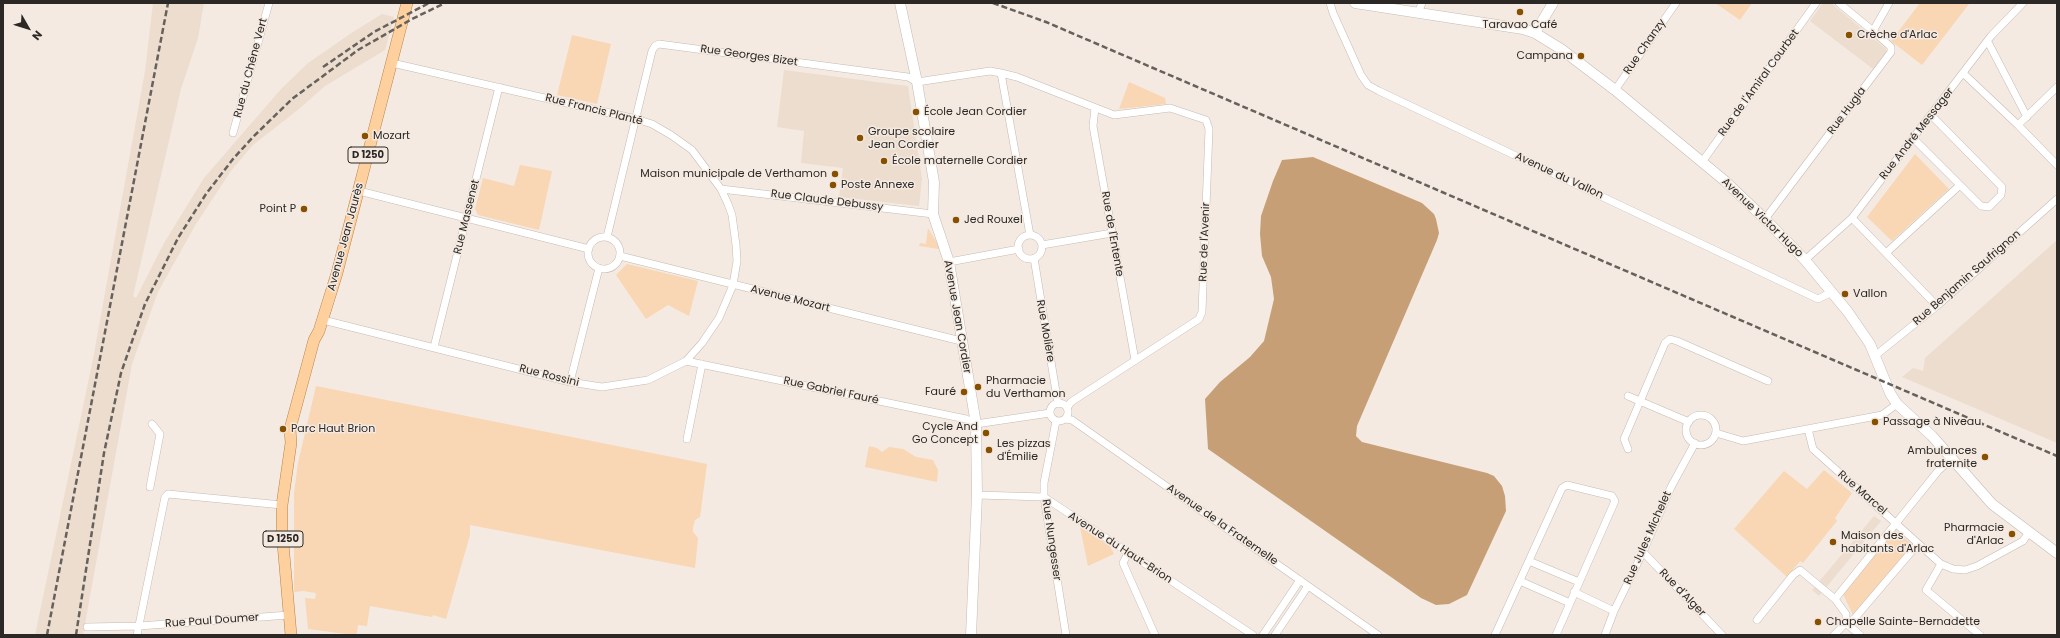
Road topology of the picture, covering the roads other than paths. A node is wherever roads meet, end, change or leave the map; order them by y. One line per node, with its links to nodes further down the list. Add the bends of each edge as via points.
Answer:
1 (269, 3): 28 (street, Rue du Chêne Vert)
2 (406, 3): 16 (main road, Avenue Jean Jaurès / D 1250)
3 (900, 3): 19 (street, Avenue Jean Cordier)
4 (1330, 3): 53 (street, Avenue du Vallon, via 1332,13 1368,85 1818,299)
5 (1355, 3): 12 (street, Avenue Victor Hugo)
6 (1553, 3): 14 (street)
7 (1676, 3): 22 (street, Rue Chanzy)
8 (1816, 3): 30 (street, Rue de l'Amiral Courbet)
9 (1838, 3): 13 (street, Rue Hugla)
10 (1889, 3): 13 (street)
11 (2023, 3): 15 (street, Rue André Messager, via 1999,26)
12 (1420, 8): 14 (street, Avenue Victor Hugo)
13 (1873, 31): 39 (street, Rue Hugla, via 1891,47 1891,52)
14 (1535, 33): 22 (street, Avenue Victor Hugo, via 1561,49)
15 (1988, 42): 18 (street, Rue André Messager); 25 (street)
16 (392, 62): 20 (street, Rue Francis Planté); 34 (main road, Avenue Jean Jaurès / D 1250)
17 (1001, 72): 19 (street, via 990,71); 23 (street); 41 (street)
18 (1964, 74): 24 (street, Rue André Messager); 27 (street)
19 (917, 82): 26 (street, Rue Georges Bizet, via 908,77 659,44 652,50); 36 (street, Avenue Jean Cordier, via 934,182)
20 (499, 87): 26 (street, Rue Francis Planté); 37 (street, Rue Massenet)
21 (2057, 88): 25 (street)
22 (1614, 90): 30 (street, Avenue Victor Hugo)
23 (1095, 108): 40 (street, Rue de l'Entente, via 1093,126); 59 (street, Rue de l'Avenir, via 1114,115 1170,108 1206,120 1209,129 1202,312 1199,319)
24 (1931, 115): 29 (street, Rue André Messager); 32 (street, via 2002,187 2003,191 1985,208)
25 (2027, 117): 27 (street)
26 (636, 118): 33 (street, Rue Francis Planté, via 652,124 692,150); 42 (street, Rue Georges Bizet)
27 (2018, 125): 31 (street)
28 (233, 133)
29 (1913, 138): 32 (street); 38 (street, Rue André Messager)
30 (1702, 162): 39 (street, Avenue Victor Hugo)
31 (2057, 165)
32 (1960, 185): 46 (street)
33 (721, 188): 36 (street, Rue Claude Debussy); 52 (street, Rue Francis Planté, via 732,215 734,228 736,261)
34 (359, 191): 37 (street); 55 (main road, Avenue Jean Jaurès / D 1250)
35 (2057, 199): 54 (street, Rue Benjamin Saufrignon)
36 (933, 214): 50 (street, Avenue Jean Cordier)
37 (466, 218): 44 (street); 57 (street, Rue Massenet)
38 (1852, 218): 46 (street); 49 (street, Rue André Messager)
39 (1766, 219): 49 (street, Avenue Victor Hugo)
40 (1112, 233): 43 (street); 59 (street, Rue de l'Entente)
41 (1030, 235): 43 (street, via 1039,239); 45 (street, via 1020,241)
42 (607, 237): 44 (street, via 598,238); 47 (street, via 619,246)
43 (1042, 245): 48 (street, via 1040,253)
44 (589, 249): 51 (street, via 591,262)
45 (1019, 249): 48 (street, via 1026,258); 50 (street)
46 (1886, 253): 54 (street)
47 (620, 256): 51 (street, via 610,268); 52 (street, Avenue Mozart)
48 (1034, 258): 66 (street, Rue Molière)
49 (1805, 260): 53 (street, Avenue Victor Hugo)
50 (949, 262): 56 (street, Avenue Jean Cordier)
51 (599, 268): 63 (street)
52 (733, 285): 56 (street, Avenue Mozart); 60 (street, Rue Rossini, via 719,318)
53 (1832, 292): 58 (street, Avenue Victor Hugo)
54 (1937, 306): 58 (street, Rue Benjamin Saufrignon)
55 (323, 320): 57 (street, Rue Rossini); 84 (main road, Avenue Jean Jaurès / D 1250, via 319,331 320,342 297,430 291,443)
56 (961, 341): 74 (street, Avenue Jean Cordier)
57 (434, 347): 63 (street, Rue Rossini)
58 (1876, 355): 67 (street, Avenue Victor Hugo, via 1890,393)
59 (1135, 360): 68 (street, Rue de l'Avenir, via 1071,402)
60 (686, 361): 61 (street, Rue Gabriel Fauré); 63 (street, Rue Rossini, via 648,380 622,386 602,387)
61 (702, 364): 74 (street, Rue Gabriel Fauré, via 966,419); 77 (street)
62 (1768, 381): 65 (street, via 1670,339 1665,343)
63 (570, 382)
64 (1628, 396): 65 (street)
65 (1640, 401): 72 (street); 79 (street, via 1624,438)
66 (1058, 404): 68 (street); 69 (street, via 1054,405)
67 (1897, 404): 75 (street, via 1882,415); 80 (street, Avenue Victor Hugo, via 1924,426)
68 (1067, 408): 70 (street, via 1068,415)
69 (1050, 413): 71 (street); 74 (street)
70 (1065, 419): 71 (street); 93 (street, Avenue de la Fraternelle, via 1072,420)
71 (1056, 421): 83 (street, Rue Nungesser, via 1044,483)
72 (1689, 422): 76 (street, via 1695,417 1707,416 1715,425); 78 (street, via 1687,432)
73 (152, 424): 81 (street, via 160,434)
74 (976, 424): 82 (street, Avenue Jean Cordier)
75 (1808, 430): 76 (street, via 1743,441); 85 (street, Rue Marcel, via 1813,449)
76 (1716, 433): 78 (street, via 1708,443)
77 (687, 439)
78 (1695, 443): 88 (street, Rue Jules Michelet, via 1670,487)
79 (1628, 449)
80 (1951, 459): 85 (street, via 1938,471); 86 (street, Avenue Victor Hugo, via 1992,504)
81 (150, 488)
82 (977, 495): 83 (street); 109 (street, Avenue Jean Cordier)
83 (1044, 497): 89 (street, Avenue du Haut-Brion); 110 (street, Rue Nungesser)
84 (282, 505): 101 (main road, Avenue Jean Jaurès / D 1250); 104 (street, via 168,494 164,502)
85 (1897, 524): 87 (street, Rue Marcel); 98 (street)
86 (2029, 532): 90 (street, Avenue Victor Hugo); 92 (street, Rue Marcel, via 2023,541 1978,566 1965,570)
87 (1918, 544): 92 (street, Rue Marcel); 103 (street, via 1854,619)
88 (1643, 552): 100 (street, Rue Jules Michelet); 118 (street, Rue d'Alger)
89 (1128, 553): 111 (street, via 1123,563); 112 (street, Avenue du Haut-Brion)
90 (2057, 553)
91 (1529, 561): 94 (street); 95 (street); 95 (street, via 1562,488 1567,485 1612,496 1616,501)
92 (1941, 564): 121 (street, via 1926,590)
93 (1300, 580): 96 (street, Avenue de la Fraternelle); 113 (street)
94 (1520, 581): 99 (street); 116 (street)
95 (1579, 582): 97 (street)
96 (1308, 586): 114 (street); 115 (street, Avenue de la Fraternelle)
97 (1574, 592): 99 (street); 100 (street)
98 (1835, 599): 102 (street, via 1800,570 1793,575); 103 (street, via 1846,614)
99 (1570, 603): 117 (street)
100 (1614, 611): 106 (street, Rue Jules Michelet)
101 (289, 616): 104 (street, Rue Paul Doumer); 108 (main road, Avenue Jean Jaurès / D 1250)
102 (1757, 620)
103 (1846, 623): 119 (street); 120 (street)
104 (139, 626): 105 (street, Rue Paul Doumer); 107 (street)
105 (87, 627)
106 (1607, 634)
107 (137, 635)
108 (291, 635)
109 (971, 635)
110 (1066, 635)
111 (1155, 635)
112 (1252, 635)
113 (1262, 635)
114 (1275, 635)
115 (1378, 635)
116 (1495, 635)
117 (1556, 635)
118 (1722, 635)
119 (1834, 635)
120 (1860, 635)
121 (1980, 635)

